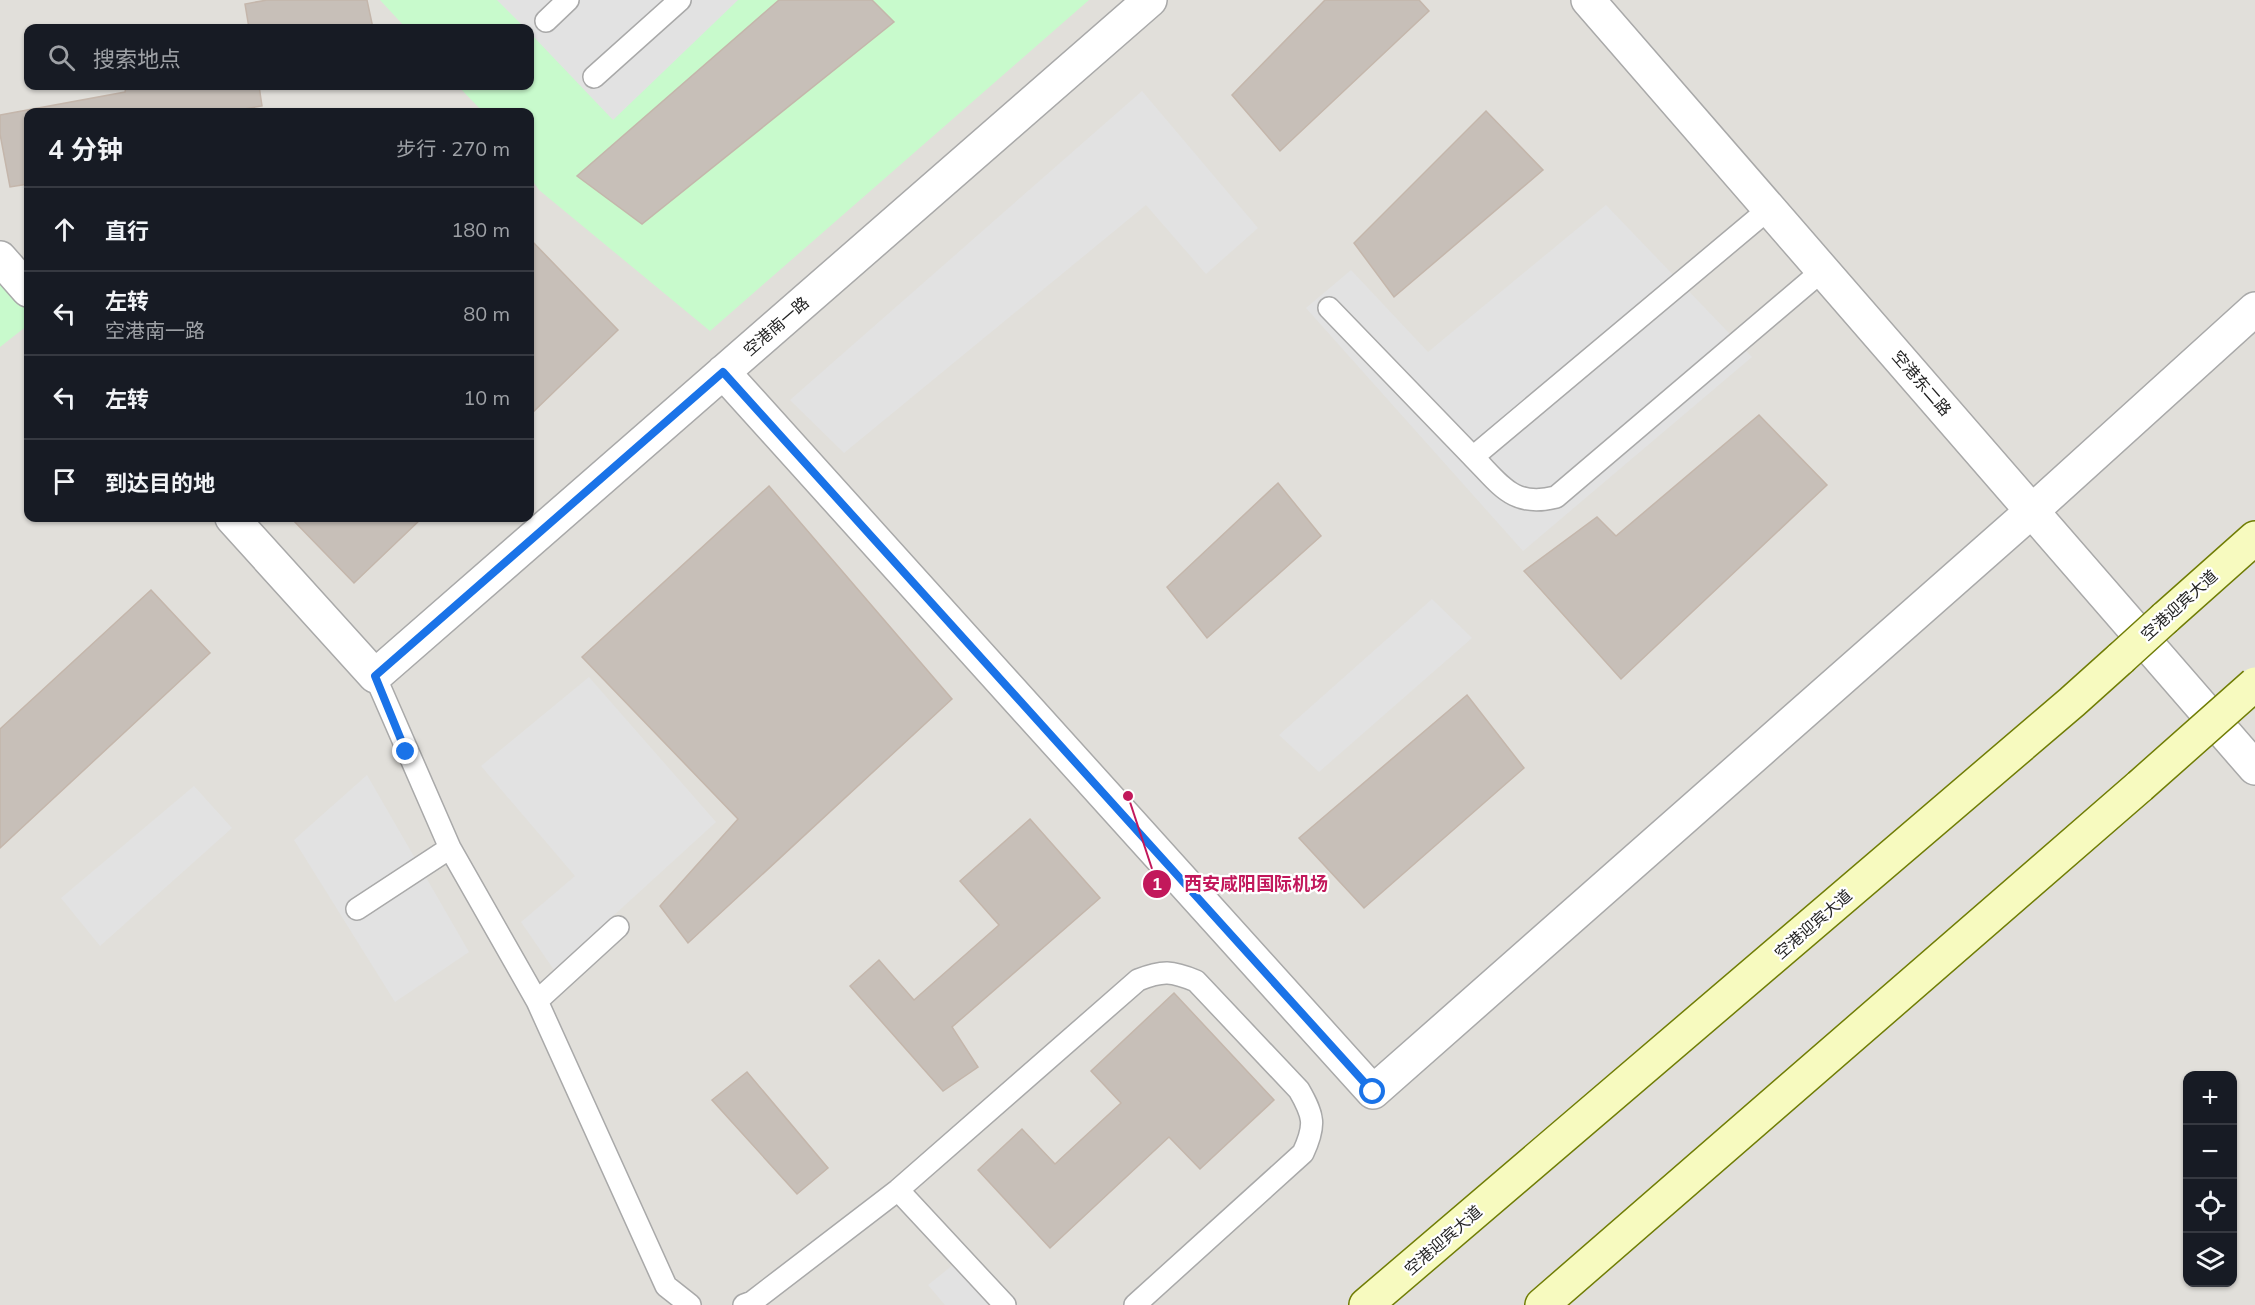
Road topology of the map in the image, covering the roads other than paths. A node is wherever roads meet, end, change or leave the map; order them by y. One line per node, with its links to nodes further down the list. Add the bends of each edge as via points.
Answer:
1 (568, 0): 5 (lane)
2 (680, 0): 6 (lane)
3 (1150, 0): 13 (street, 空港南一路)
4 (1588, 0): 7 (street, 空港东二路)
5 (546, 21)
6 (594, 77)
7 (1770, 208): 9 (street, 空港东二路); 14 (lane)
8 (0, 258): 10 (street)
9 (1823, 270): 14 (lane, via 1556,496 1540,501 1510,494); 15 (street, 空港东二路)
10 (24, 285)
11 (1329, 309): 14 (lane)
12 (2255, 309): 15 (street)
13 (723, 372): 15 (street, via 1373,1092); 18 (street, 空港南一路)
14 (1473, 457)
15 (2033, 510): 20 (street, 空港东二路)
16 (236, 522): 18 (street)
17 (2255, 538): 30 (main road, 空港迎宾大道, bridge, via 2036,733)
18 (375, 676): 21 (lane)
19 (2255, 684): 31 (main road, bridge)
20 (2255, 768)
21 (450, 848): 22 (lane); 24 (lane)
22 (357, 909)
23 (618, 927): 24 (lane)
24 (537, 1000): 26 (lane, via 666,1286)
25 (898, 1191): 27 (lane); 28 (lane); 29 (lane, via 1138,980 1156,973 1174,973 1196,981 1299,1090 1310,1108 1313,1125 1303,1153)
26 (690, 1305)
27 (744, 1305)
28 (1005, 1305)
29 (1136, 1305)
30 (1366, 1305)
31 (1542, 1305)

